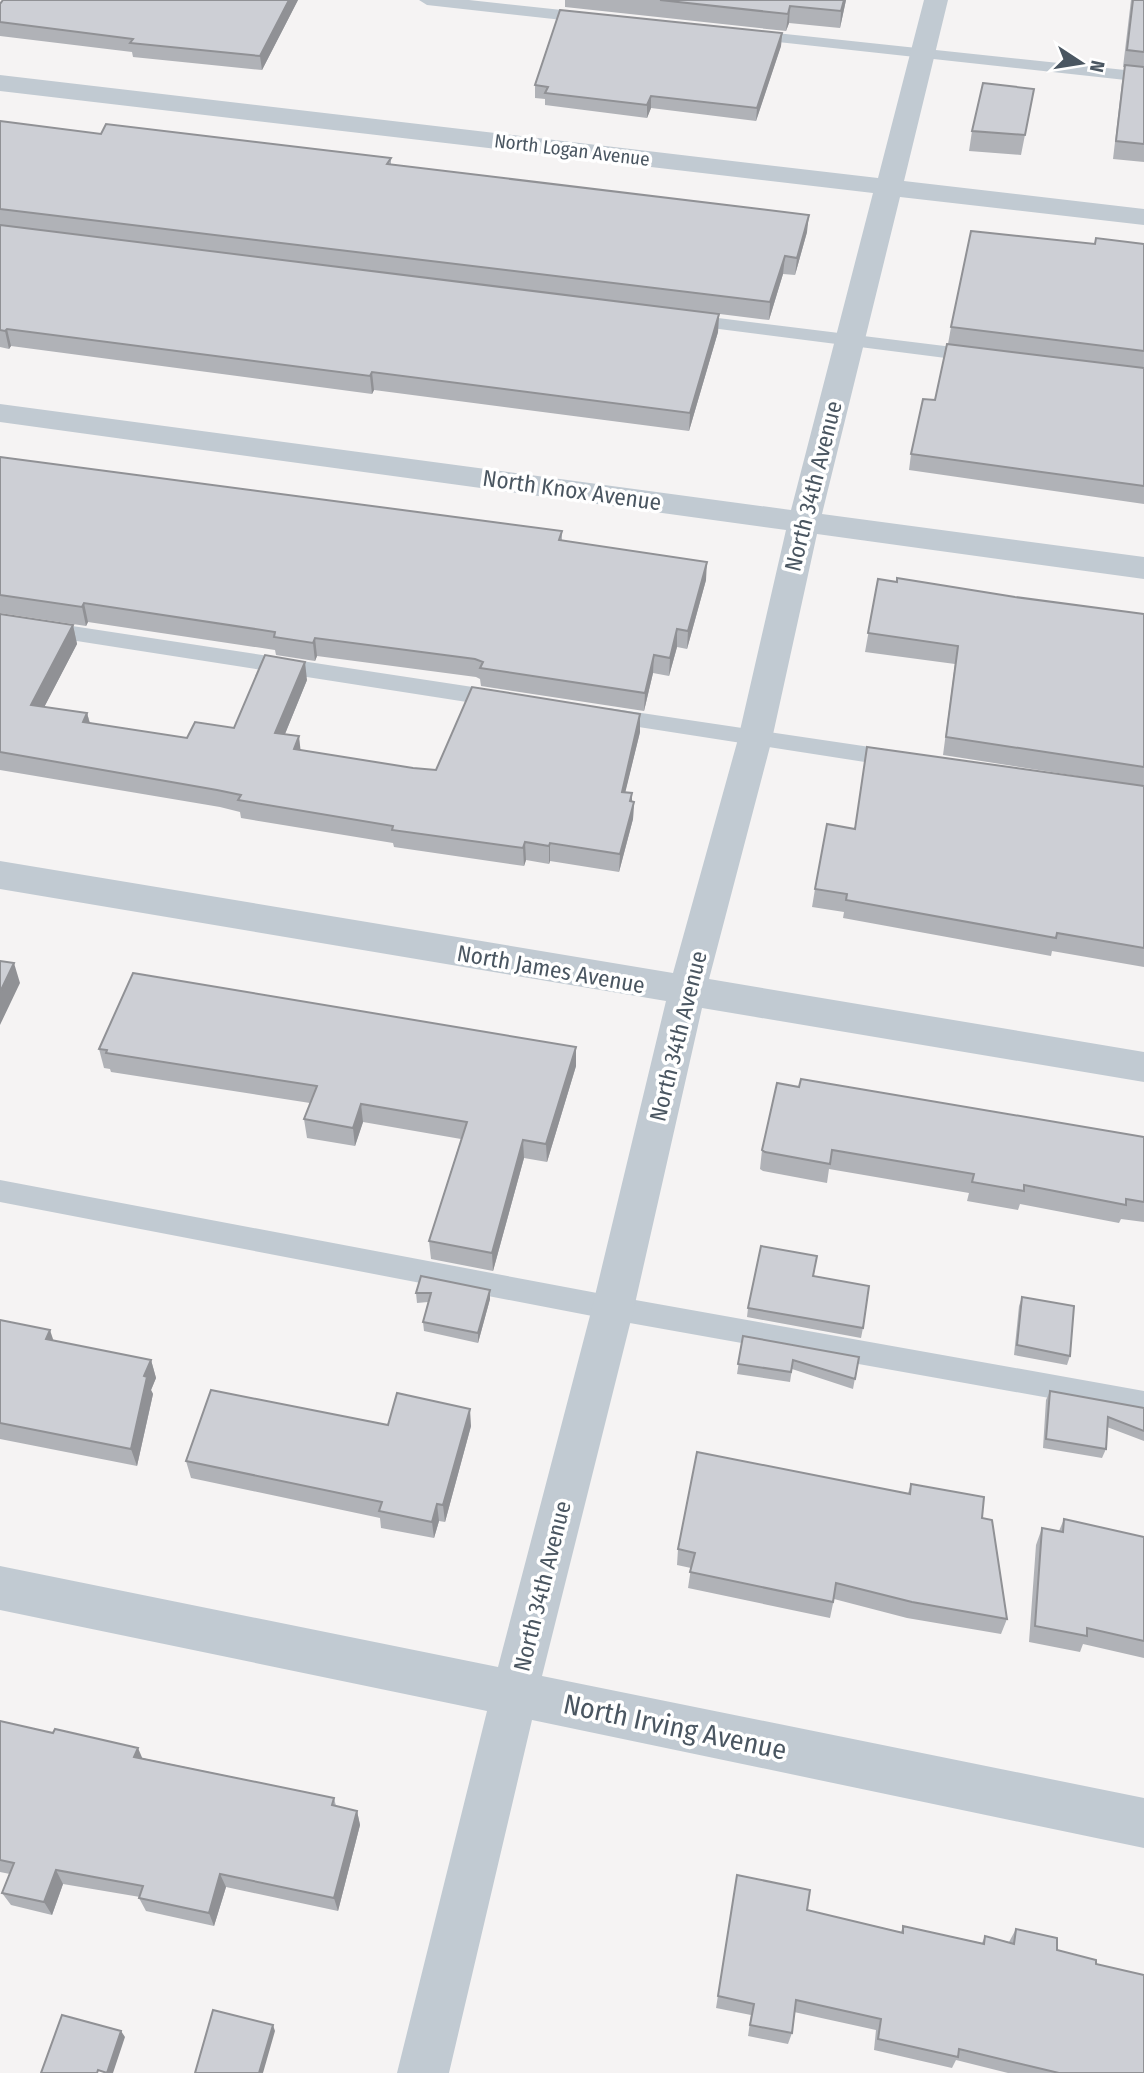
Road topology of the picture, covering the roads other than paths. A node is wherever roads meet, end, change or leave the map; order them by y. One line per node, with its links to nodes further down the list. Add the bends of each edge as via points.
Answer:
1 (427, 0): 3 (lane)
2 (936, 0): 5 (street, North 34th Avenue)
3 (606, 19)
4 (729, 33): 5 (lane)
5 (921, 53): 6 (lane); 8 (street, North 34th Avenue)
6 (1144, 78)
7 (0, 83): 8 (street, North Logan Avenue)
8 (887, 187): 9 (street, North Logan Avenue); 11 (street, North 34th Avenue)
9 (1144, 217)
10 (664, 317): 11 (lane)
11 (849, 340): 12 (lane); 14 (street, North 34th Avenue)
12 (994, 358)
13 (0, 413): 14 (street, North Knox Avenue)
14 (805, 522): 15 (street, North Knox Avenue); 19 (street, North 34th Avenue)
15 (1144, 568)
16 (0, 622): 17 (lane)
17 (518, 702)
18 (586, 713): 19 (lane)
19 (755, 739): 20 (lane); 22 (street, North 34th Avenue)
20 (915, 762)
21 (0, 875): 22 (street, North James Avenue)
22 (687, 992): 23 (street, North James Avenue); 25 (street, North 34th Avenue)
23 (1144, 1067)
24 (0, 1191): 25 (lane)
25 (613, 1308): 26 (lane); 28 (street, North 34th Avenue)
26 (1144, 1403)
27 (0, 1588): 28 (street, North Irving Avenue)
28 (515, 1694): 29 (street, North Irving Avenue); 30 (street, North 34th Avenue)
29 (1144, 1823)
30 (423, 2073)

